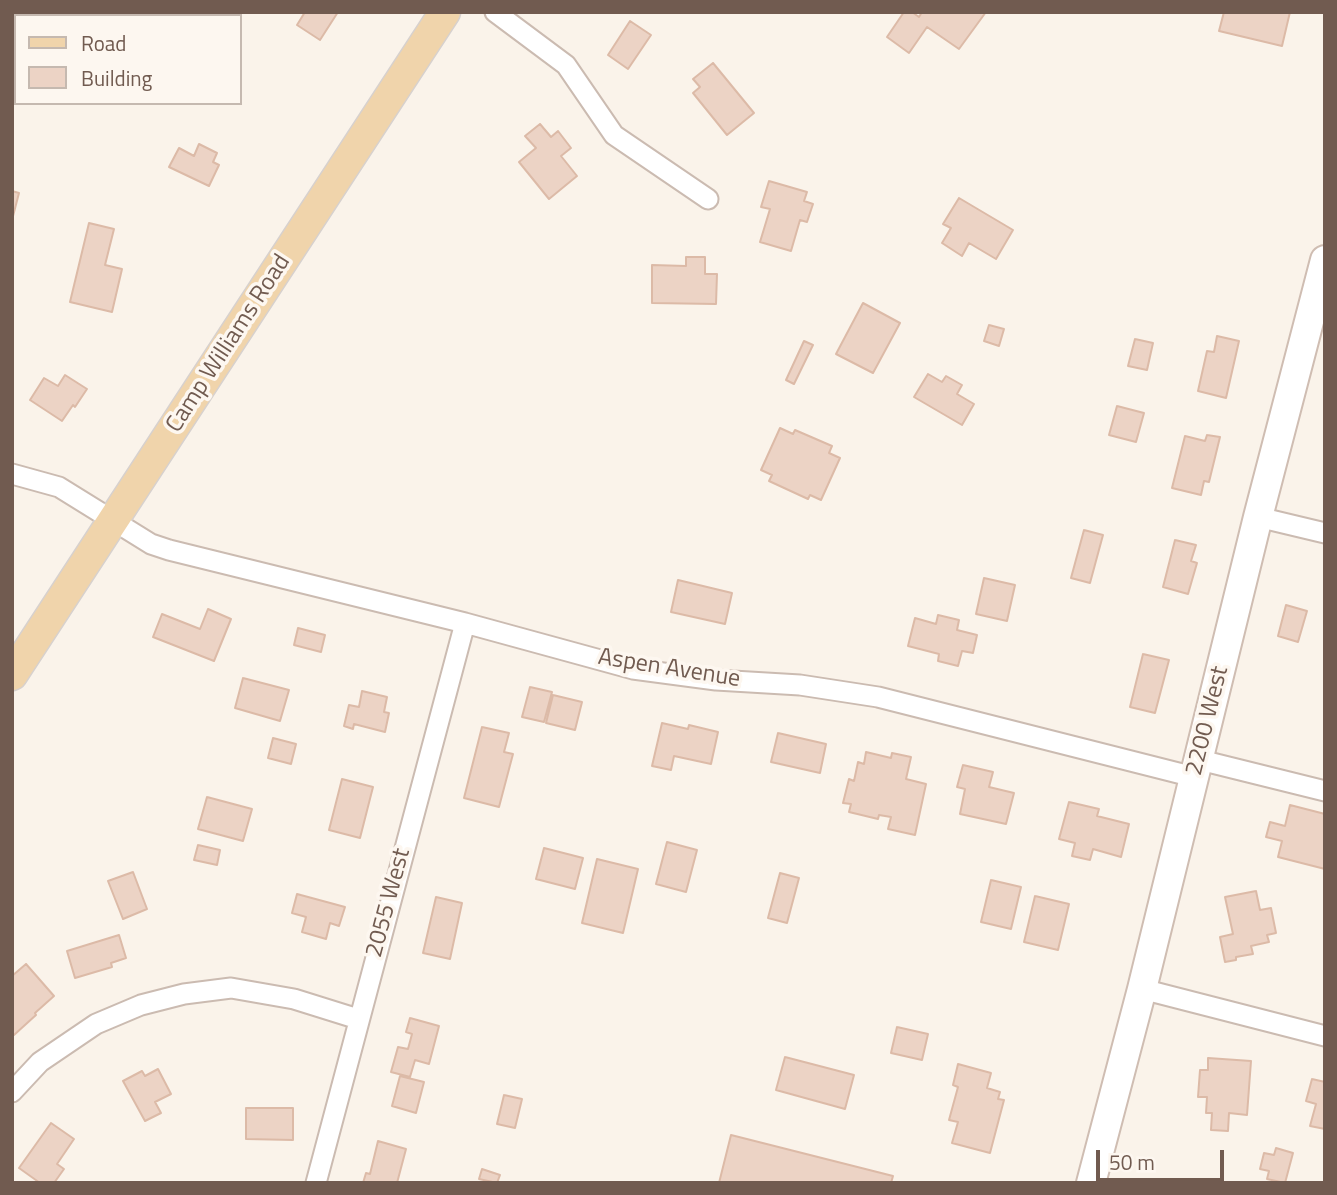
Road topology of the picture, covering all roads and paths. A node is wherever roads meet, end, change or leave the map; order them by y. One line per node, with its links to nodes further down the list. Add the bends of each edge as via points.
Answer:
1 (445, 12): 7 (main road, Camp Williams Road)
2 (495, 12): 3 (street, via 566,65 614,135)
3 (708, 199)
4 (1325, 260): 6 (street, 2200 West)
5 (12, 474): 7 (street, Aspen Avenue, via 59,487)
6 (1258, 517): 8 (street); 11 (street, 2200 West)
7 (113, 521): 9 (street, Aspen Avenue, via 169,550); 10 (main road, Camp Williams Road)
8 (1325, 533)
9 (465, 623): 11 (street, Aspen Avenue, via 633,669 878,697); 14 (street, 2055 West)
10 (12, 675)
11 (1197, 769): 12 (street, Aspen Avenue); 13 (street, 2200 West)
12 (1325, 792)
13 (1142, 989): 15 (street); 18 (street, 2200 West)
14 (358, 1019): 16 (street, via 294,999 231,988 184,994 96,1024 40,1062); 17 (street, 2055 West)
15 (1325, 1035)
16 (12, 1092)
17 (316, 1183)
18 (1091, 1183)

